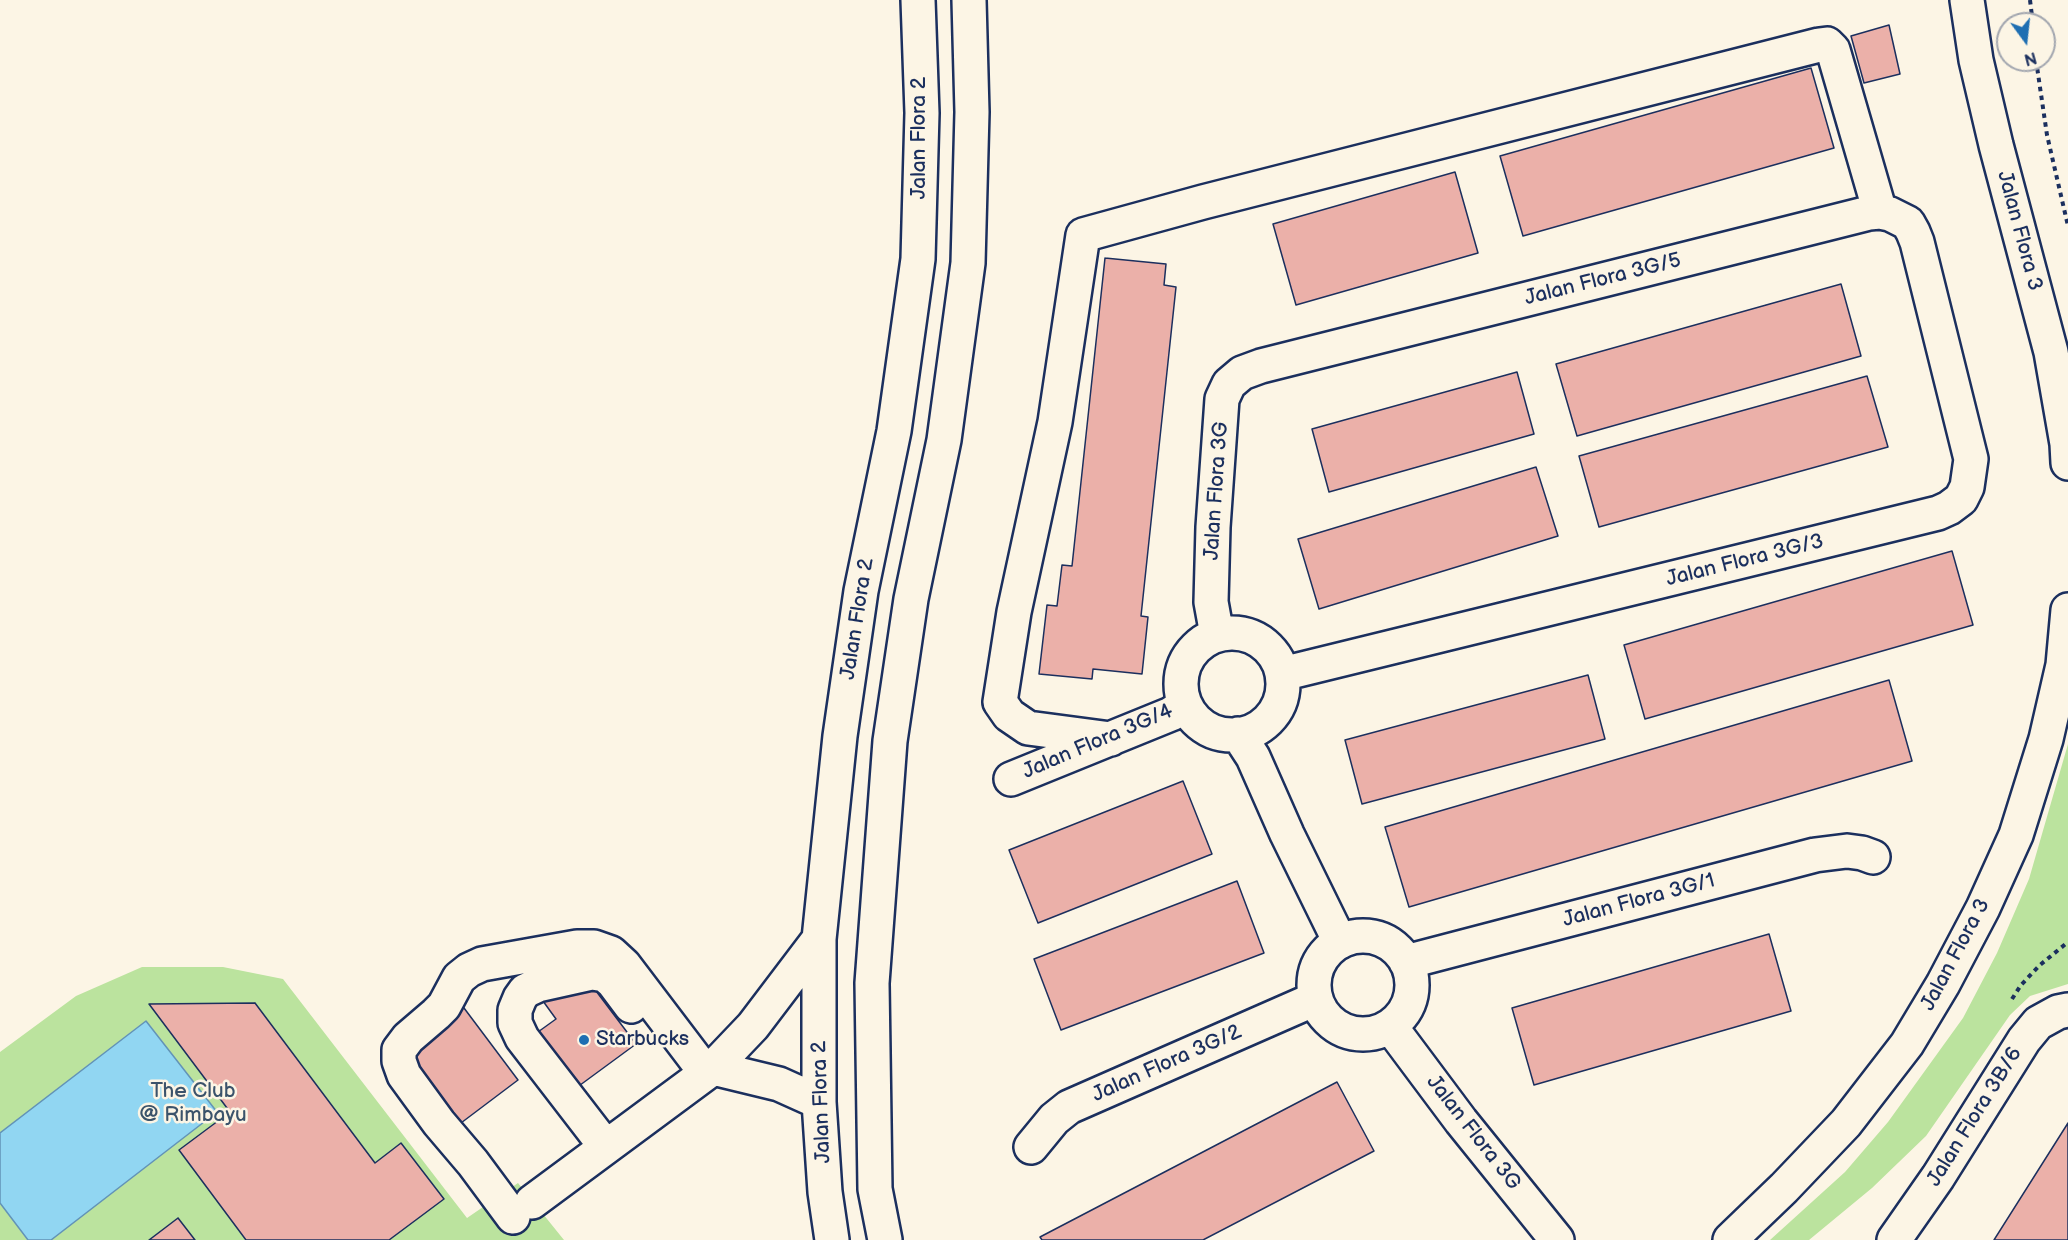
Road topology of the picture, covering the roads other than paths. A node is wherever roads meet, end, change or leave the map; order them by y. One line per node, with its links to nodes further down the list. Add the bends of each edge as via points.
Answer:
1 (918, 0): 15 (street, Jalan Flora 2, via 922,113 918,259 894,431 861,591 840,736)
2 (969, 0): 26 (street, via 969,263 944,440 911,599 890,741 872,983 875,1189)
3 (1967, 0): 6 (street, Jalan Flora 3, via 1996,145 2051,352)
4 (1880, 212): 5 (street, Jalan Flora 3G/5); 9 (street, Jalan Flora 3G/3, via 1908,224 1913,232 1971,459 1961,499 1938,513); 12 (street, via 1833,50 1827,44 1083,235 1055,422 1014,612 1000,702 1009,715 1028,728)
5 (1261, 366): 8 (street, Jalan Flora 3G, via 1242,373 1229,384 1222,399 1210,602)
6 (2068, 450)
7 (2068, 610): 28 (street, Jalan Flora 3, via 2063,665 2046,739 2016,836 1948,975 1907,1044 1846,1123)
8 (1216, 635): 9 (street, via 1245,634 1258,640 1273,655); 10 (street, via 1196,648 1183,669 1181,693)
9 (1282, 674): 11 (street, via 1283,688 1273,713 1264,723)
10 (1185, 705): 11 (street, via 1192,716 1213,731); 12 (street, Jalan Flora 3G/4)
11 (1239, 734): 16 (street)
12 (1111, 739): 13 (street, Jalan Flora 3G/4)
13 (1011, 779)
14 (1873, 857): 17 (street, Jalan Flora 3G/1, via 1847,852 1815,855)
15 (819, 939): 21 (street, via 753,1026); 22 (street, Jalan Flora 2)
16 (1340, 942): 17 (street, via 1354,937 1385,941); 18 (street, via 1320,960 1313,986)
17 (1406, 962): 20 (street, via 1411,973 1410,997 1406,1009)
18 (1315, 999): 20 (street, via 1322,1013 1346,1031 1361,1034); 24 (street, Jalan Flora 3G/2, via 1069,1107)
19 (2068, 1010): 29 (street, Jalan Flora 3B/6, via 2038,1023 2024,1040)
20 (1390, 1026): 27 (street, Jalan Flora 3G)
21 (703, 1075): 22 (street, via 779,1083); 23 (street); 23 (street, via 605,975 592,973 525,991 515,1010 515,1023 522,1038); 23 (street, via 624,965 611,953 594,947 469,969 459,978 444,1006 399,1050 404,1075 432,1113 473,1163 523,1209)
22 (819, 1102): 25 (street, Jalan Flora 2)
23 (606, 1147)
24 (1031, 1147)
25 (832, 1240)
26 (885, 1240)
27 (1557, 1240)
28 (1730, 1240)
29 (1894, 1240)

